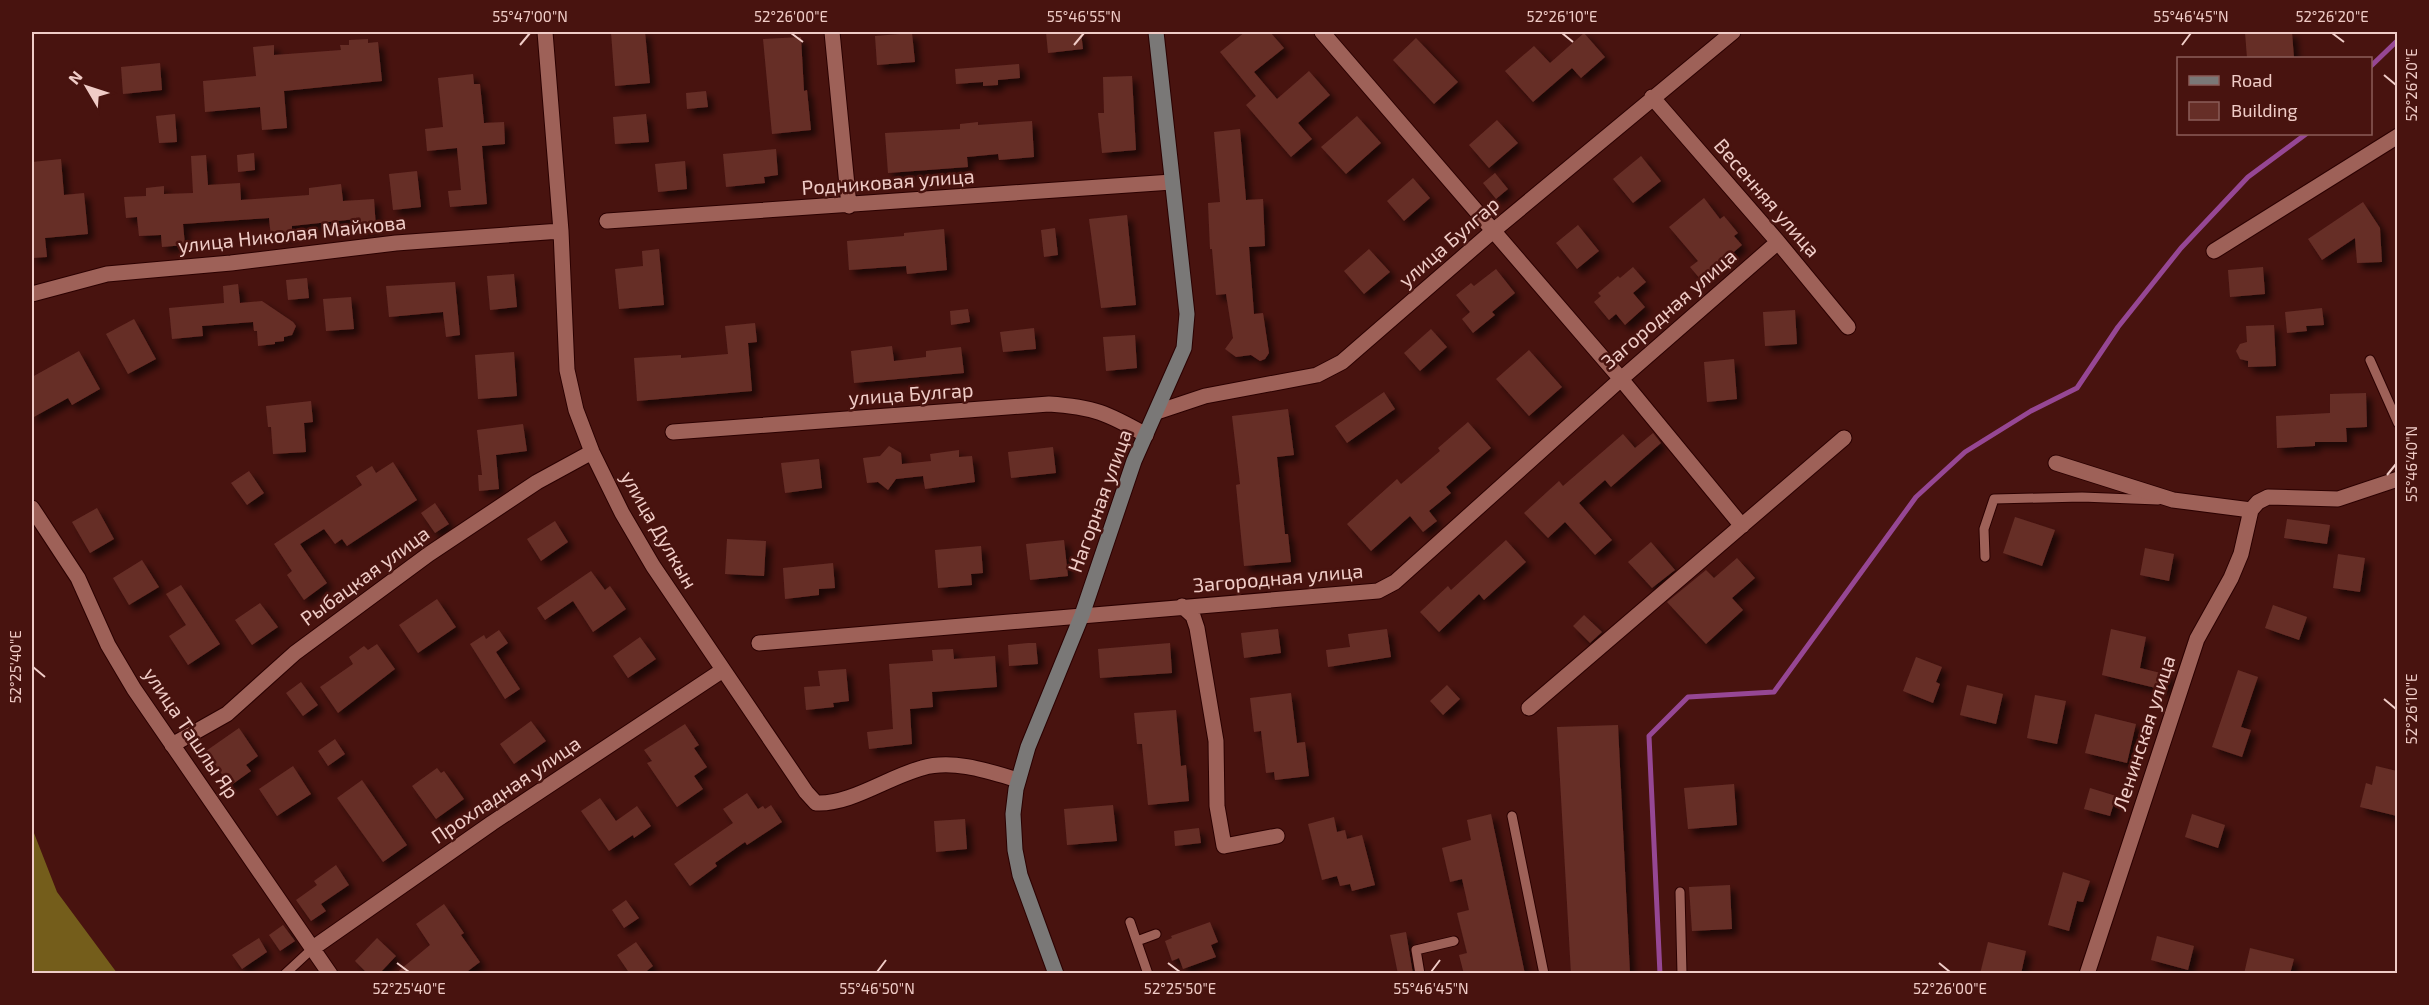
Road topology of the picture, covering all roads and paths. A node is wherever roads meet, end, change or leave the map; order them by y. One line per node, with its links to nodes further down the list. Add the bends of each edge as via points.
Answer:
1 (545, 32): 11 (street, улица Дулкын)
2 (832, 32): 9 (street)
3 (1156, 32): 8 (street, Нагорная улица)
4 (1322, 32): 12 (street)
5 (1733, 32): 6 (street, улица Булгар)
6 (1652, 97): 12 (street, улица Булгар); 13 (street, Весенняя улица)
7 (2397, 136): 14 (street)
8 (1172, 182): 9 (street, Родниковая улица); 19 (street, Нагорная улица, via 1187,314 1184,348)
9 (849, 206): 10 (street, Родниковая улица)
10 (607, 221)
11 (561, 231): 15 (street, улица Николая Майкова, via 396,243 107,274); 24 (street, улица Дулкын, via 567,370 576,410)
12 (1493, 231): 18 (street); 19 (street, улица Булгар, via 1342,362 1317,375 1205,396)
13 (1778, 242): 16 (street, Весенняя улица); 18 (street, Загородная улица)
14 (2214, 251)
15 (32, 294)
16 (1848, 327)
17 (2370, 360): 20 (lane)
18 (1621, 379): 30 (street); 32 (street, Загородная улица, via 1395,582 1378,591)
19 (1157, 412): 22 (street, Нагорная улица)
20 (2397, 423)
21 (673, 432): 22 (street, улица Булгар, via 1049,404 1082,406 1101,412)
22 (1146, 435): 33 (street, Нагорная улица)
23 (1844, 438): 30 (street)
24 (592, 452): 35 (street, улица Дулкын, via 653,566); 37 (street, Рыбацкая улица, via 537,482 429,554 295,653 227,714)
25 (2056, 463): 27 (street)
26 (2397, 479): 29 (street, via 2338,499 2268,497)
27 (2173, 501): 29 (street); 31 (lane, via 1994,499 1984,529)
28 (32, 508): 37 (street, улица Ташлы Яр, via 78,578 108,645)
29 (2251, 510): 54 (street, Ленинская улица, via 2231,578 2197,639)
30 (1742, 526): 36 (street)
31 (1985, 557)
32 (1182, 606): 33 (street, Загородная улица); 40 (street, via 1193,616 1197,628 1209,693 1216,741 1217,806 1224,846)
33 (1082, 615): 34 (street, Загородная улица); 38 (street, Нагорная улица)
34 (759, 643)
35 (723, 670): 38 (street, улица Дулкын, via 816,803 831,804 923,767 981,769); 46 (street, Прохладная улица, via 492,823)
36 (1529, 708)
37 (172, 745): 46 (street, улица Ташлы Яр)
38 (1018, 780): 49 (street, Нагорная улица, via 1013,814 1015,850 1027,897)
39 (1512, 816): 52 (lane)
40 (1277, 836)
41 (1680, 891): 53 (lane)
42 (1130, 922): 44 (lane)
43 (1156, 934): 44 (lane)
44 (1137, 940): 50 (lane)
45 (1454, 941): 51 (lane, via 1416,950)
46 (314, 948): 47 (lane); 48 (street, улица Ташлы Яр)
47 (285, 974)
48 (330, 974)
49 (1056, 974)
50 (1148, 974)
51 (1420, 974)
52 (1544, 974)
53 (1682, 974)
54 (2087, 974)

